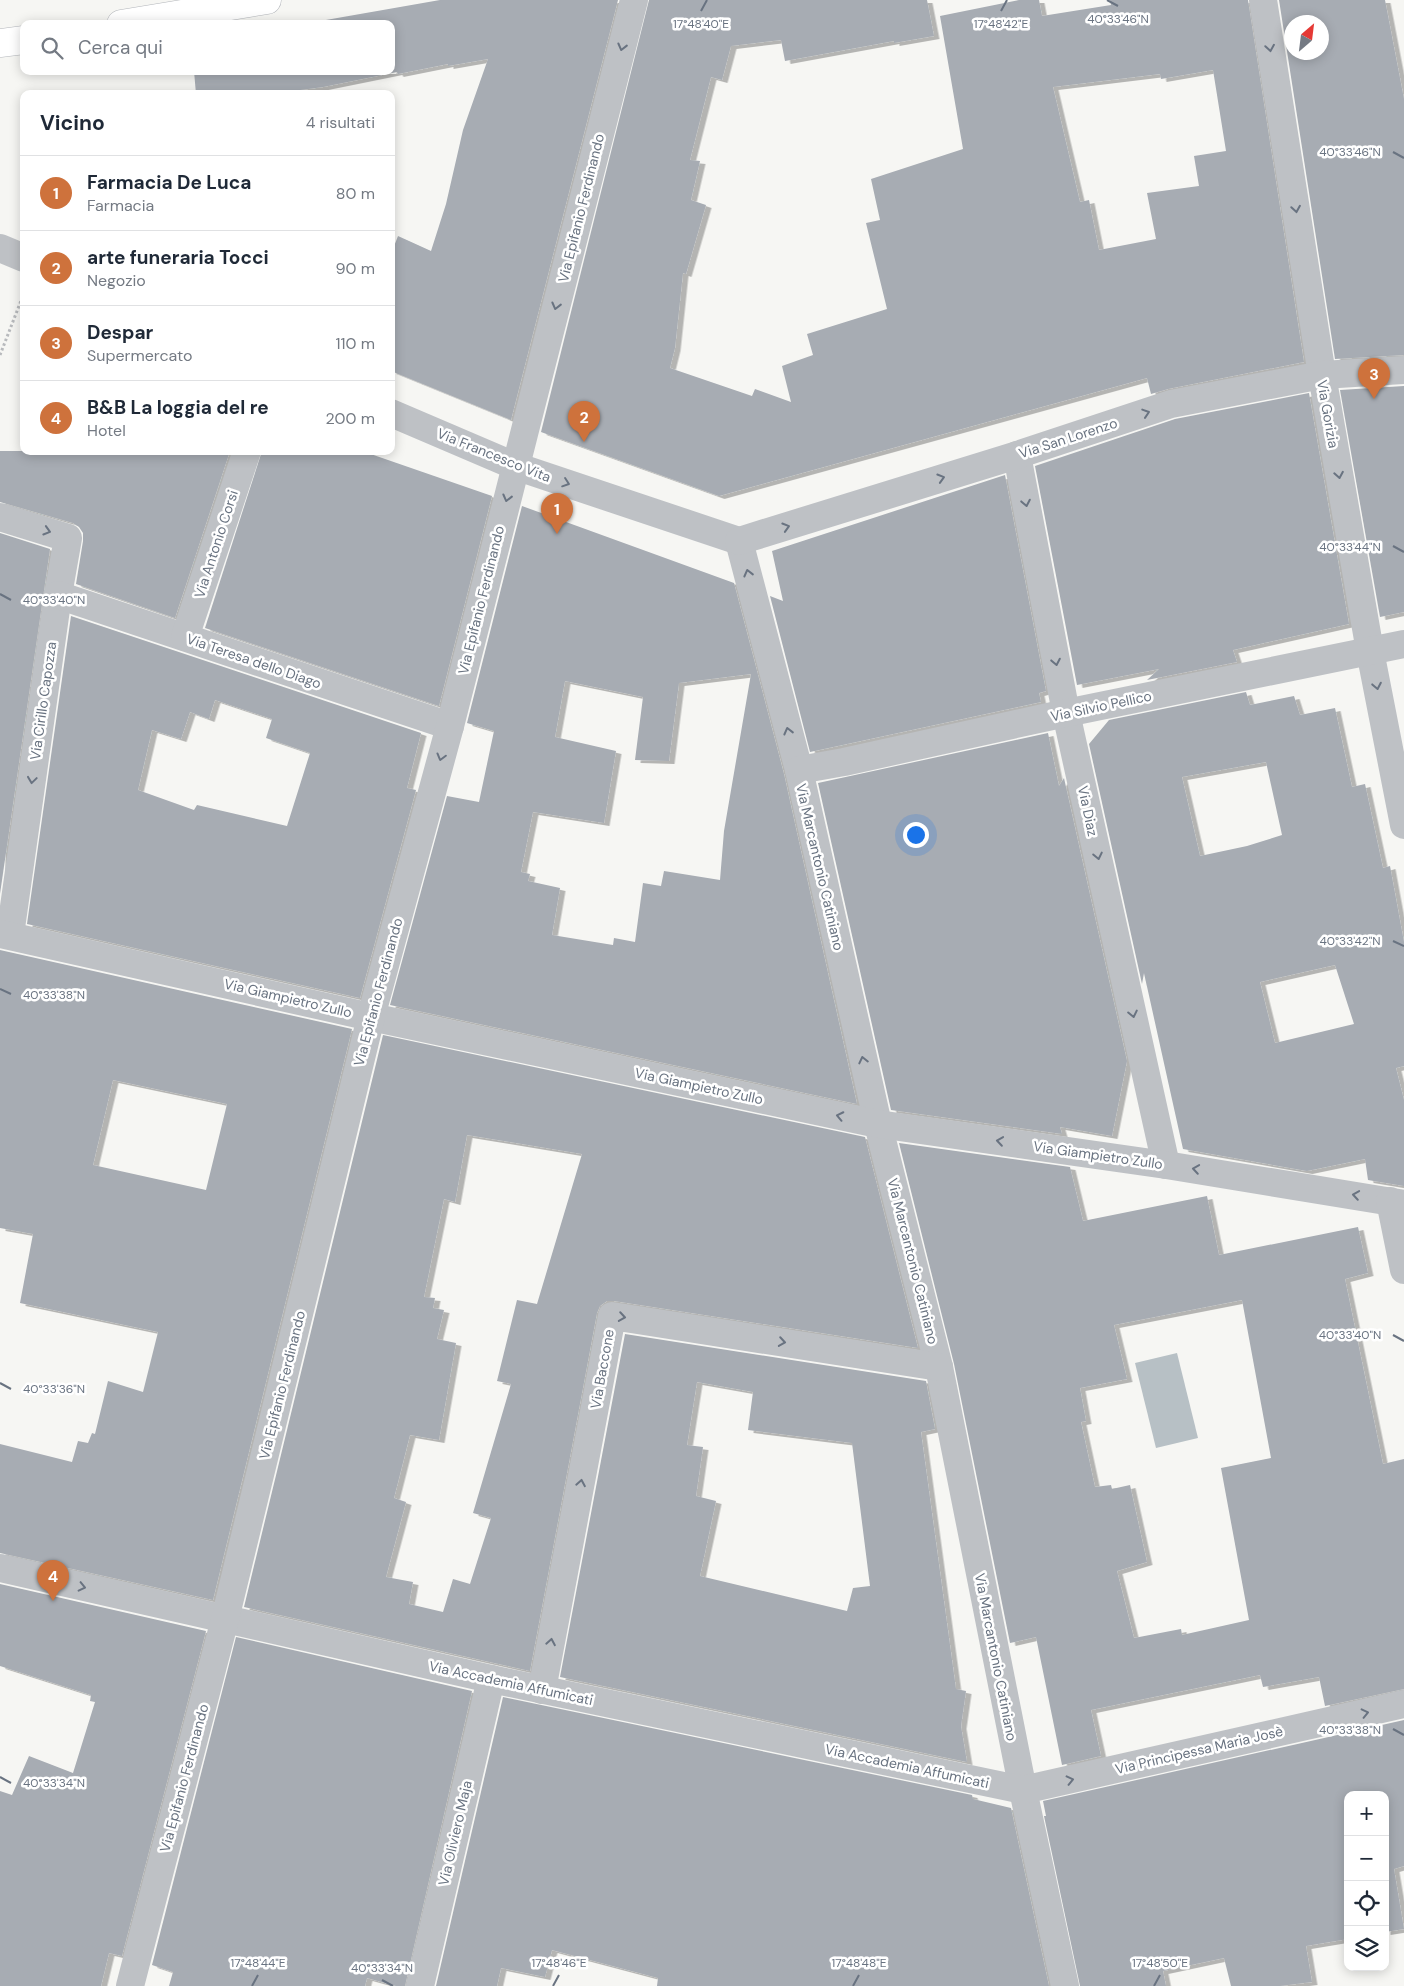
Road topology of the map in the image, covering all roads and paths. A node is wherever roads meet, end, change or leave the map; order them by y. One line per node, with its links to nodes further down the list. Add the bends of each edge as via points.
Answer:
1 (267, 0): 4 (main road)
2 (634, 0): 16 (street, Via Epifanio Ferdinando, one-way to 16)
3 (1263, 0): 12 (street, Via Gorizia, one-way to 12)
4 (145, 20)
5 (20, 40): 6 (main road)
6 (0, 43)
7 (0, 248): 8 (street)
8 (20, 256)
9 (20, 302): 10 (path)
10 (0, 355)
11 (1404, 370): 12 (street, Via San Lorenzo)
12 (1322, 375): 15 (street, Via San Lorenzo, one-way to 12, via 1171,404); 22 (street, Via Gorizia, one-way to 22)
13 (395, 415): 16 (street, Via Francesco Vita)
14 (245, 455): 20 (street, Via Antonio Corsi)
15 (1017, 455): 18 (street, Via San Lorenzo, one-way to 15); 23 (street, Via Diaz, one-way to 23)
16 (515, 466): 18 (street, Via Francesco Vita, one-way to 18); 24 (street, Via Epifanio Ferdinando, one-way to 24)
17 (0, 517): 19 (street, Via Cirillo Capozza, one-way to 19, via 68,538)
18 (739, 541): 25 (street, Via Marcantonio Catiniano, one-way to 18)
19 (58, 595): 20 (street, Via Teresa dello Diago); 27 (street, Via Cirillo Capozza, one-way to 27)
20 (185, 637): 24 (street, Via Teresa dello Diago)
21 (1404, 644): 22 (street, Via Silvio Pellico)
22 (1370, 651): 23 (street, Via Silvio Pellico); 26 (street, Via Gorizia, one-way to 26)
23 (1066, 712): 25 (street, Via Silvio Pellico); 30 (street, Via Diaz, one-way to 30)
24 (450, 726): 28 (street, Via Epifanio Ferdinando, one-way to 28)
25 (798, 770): 29 (street, Via Marcantonio Catiniano, one-way to 25)
26 (1404, 825)
27 (5, 934): 28 (street, Via Giampietro Zullo)
28 (371, 1017): 29 (street, Via Giampietro Zullo, one-way to 28); 35 (street, Via Epifanio Ferdinando)
29 (878, 1124): 30 (street, Via Giampietro Zullo, one-way to 29); 33 (street, Via Marcantonio Catiniano)
30 (1166, 1165): 31 (street, Via Giampietro Zullo, one-way to 30)
31 (1397, 1202): 32 (street)
32 (1404, 1270)
33 (939, 1367): 37 (street, Via Baccone, one-way to 33, via 612,1316); 39 (street, Via Marcantonio Catiniano)
34 (0, 1568): 35 (street, Via Accademia Affumicati, one-way to 35)
35 (225, 1620): 36 (street, Via Accademia Affumicati); 40 (street, Via Epifanio Ferdinando)
36 (491, 1679): 37 (street, Via Accademia Affumicati); 41 (street, Via Oliviero Maja)
37 (542, 1690): 39 (street, Via Accademia Affumicati)
38 (1404, 1704): 39 (street, Via Principessa Maria Josè, one-way to 38)
39 (1023, 1790): 42 (street, Via Marcantonio Catiniano)
40 (130, 1986)
41 (420, 1986)
42 (1065, 1986)

